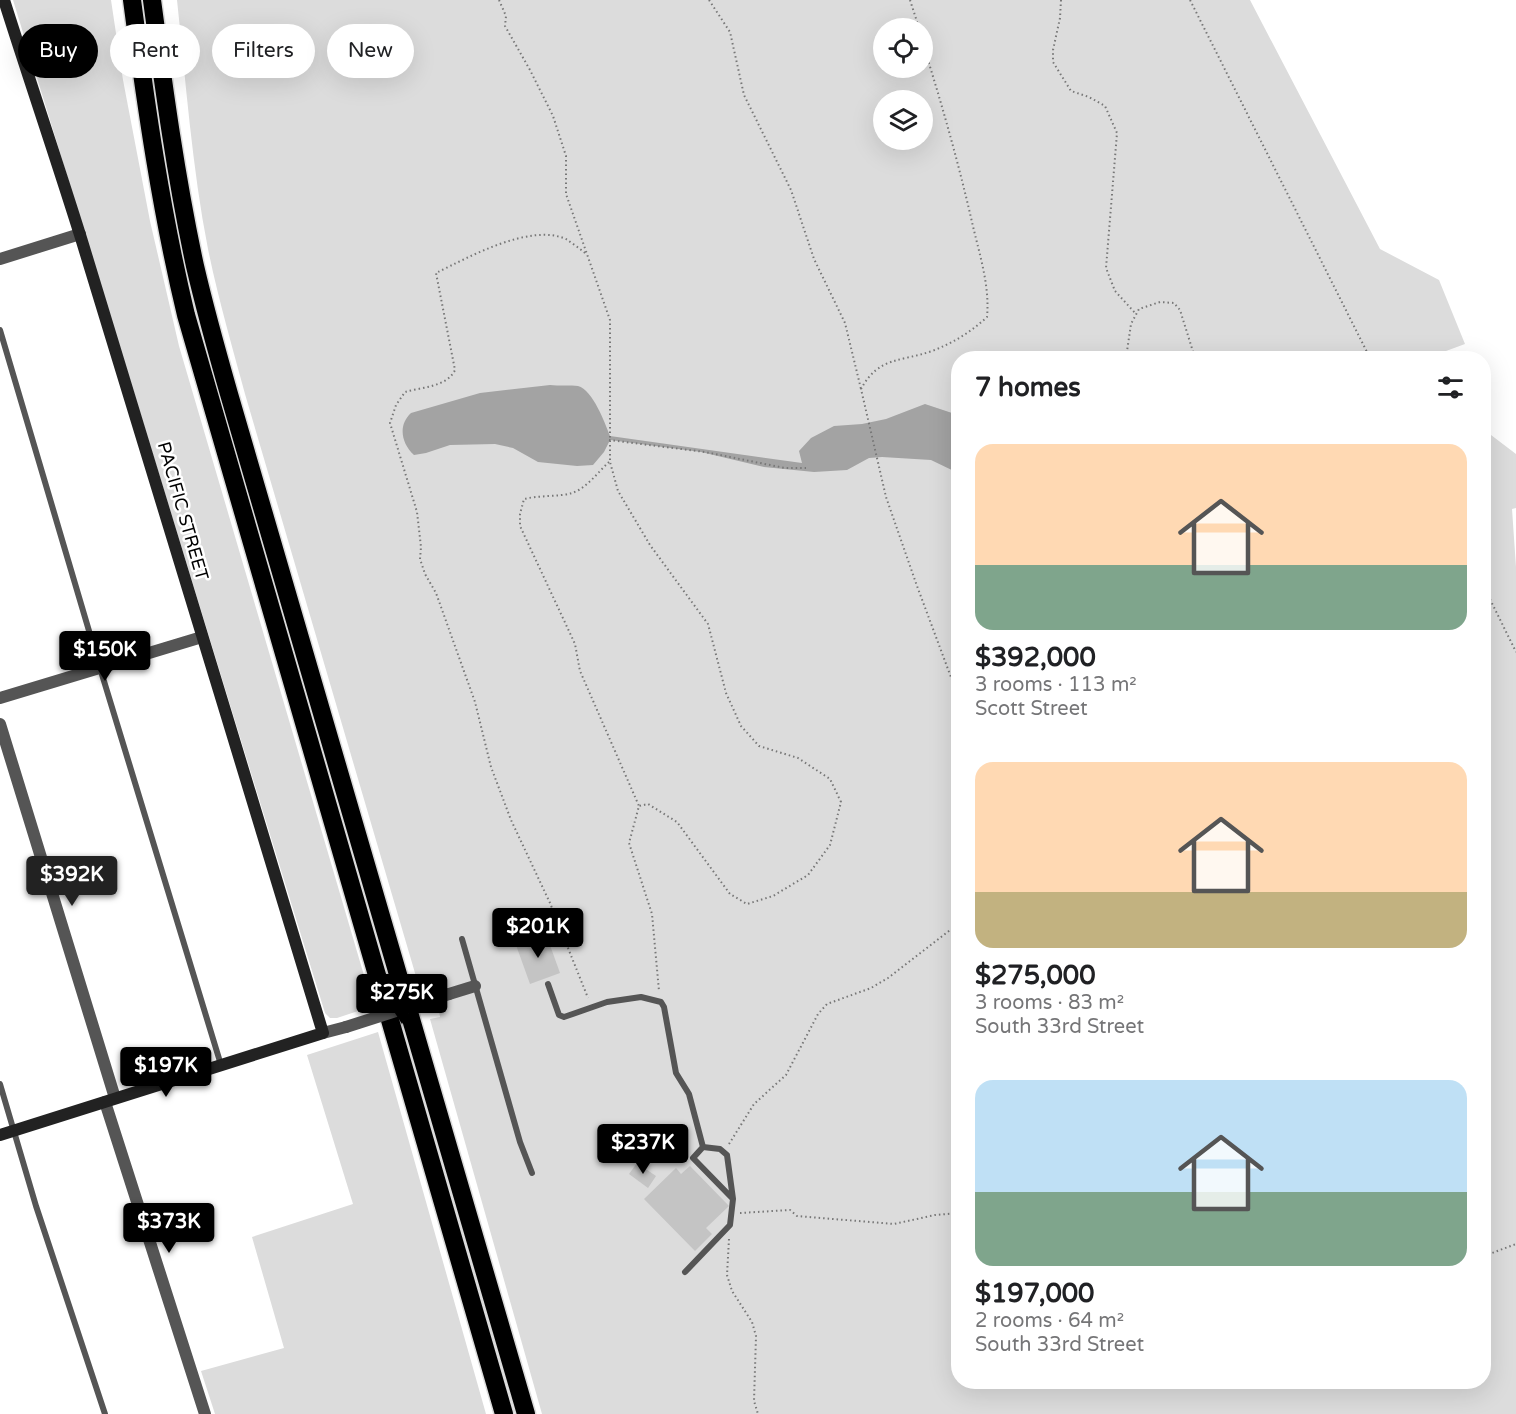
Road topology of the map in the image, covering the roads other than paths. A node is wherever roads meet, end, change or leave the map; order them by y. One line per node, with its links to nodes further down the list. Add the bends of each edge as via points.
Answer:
1 (4, 0): 4 (street, PACIFIC STREET)
2 (132, 0): 26 (highway, via 152,153 186,315)
3 (153, 0): 27 (highway, via 171,140 209,322)
4 (80, 234): 5 (street); 7 (street, PACIFIC STREET)
5 (0, 259)
6 (0, 330): 8 (lane)
7 (202, 637): 8 (street); 14 (street, PACIFIC STREET)
8 (100, 668): 9 (street); 15 (lane)
9 (0, 698)
10 (0, 724): 17 (street)
11 (462, 939): 13 (lane)
12 (548, 984): 20 (lane, via 559,1015 564,1017 592,1006 641,997 661,1002 676,1073 689,1094)
13 (476, 986): 14 (street, bridge); 21 (lane)
14 (323, 1034): 15 (street)
15 (221, 1065): 17 (street)
16 (0, 1084): 18 (lane)
17 (110, 1100): 18 (street); 25 (street)
18 (14, 1131): 19 (street); 24 (lane)
19 (0, 1135)
20 (704, 1147): 22 (lane, via 720,1149 727,1155); 22 (lane, via 693,1158)
21 (532, 1173)
22 (733, 1199): 23 (lane, via 730,1225)
23 (685, 1272)
24 (105, 1414)
25 (205, 1414)
26 (504, 1414)
27 (526, 1414)

